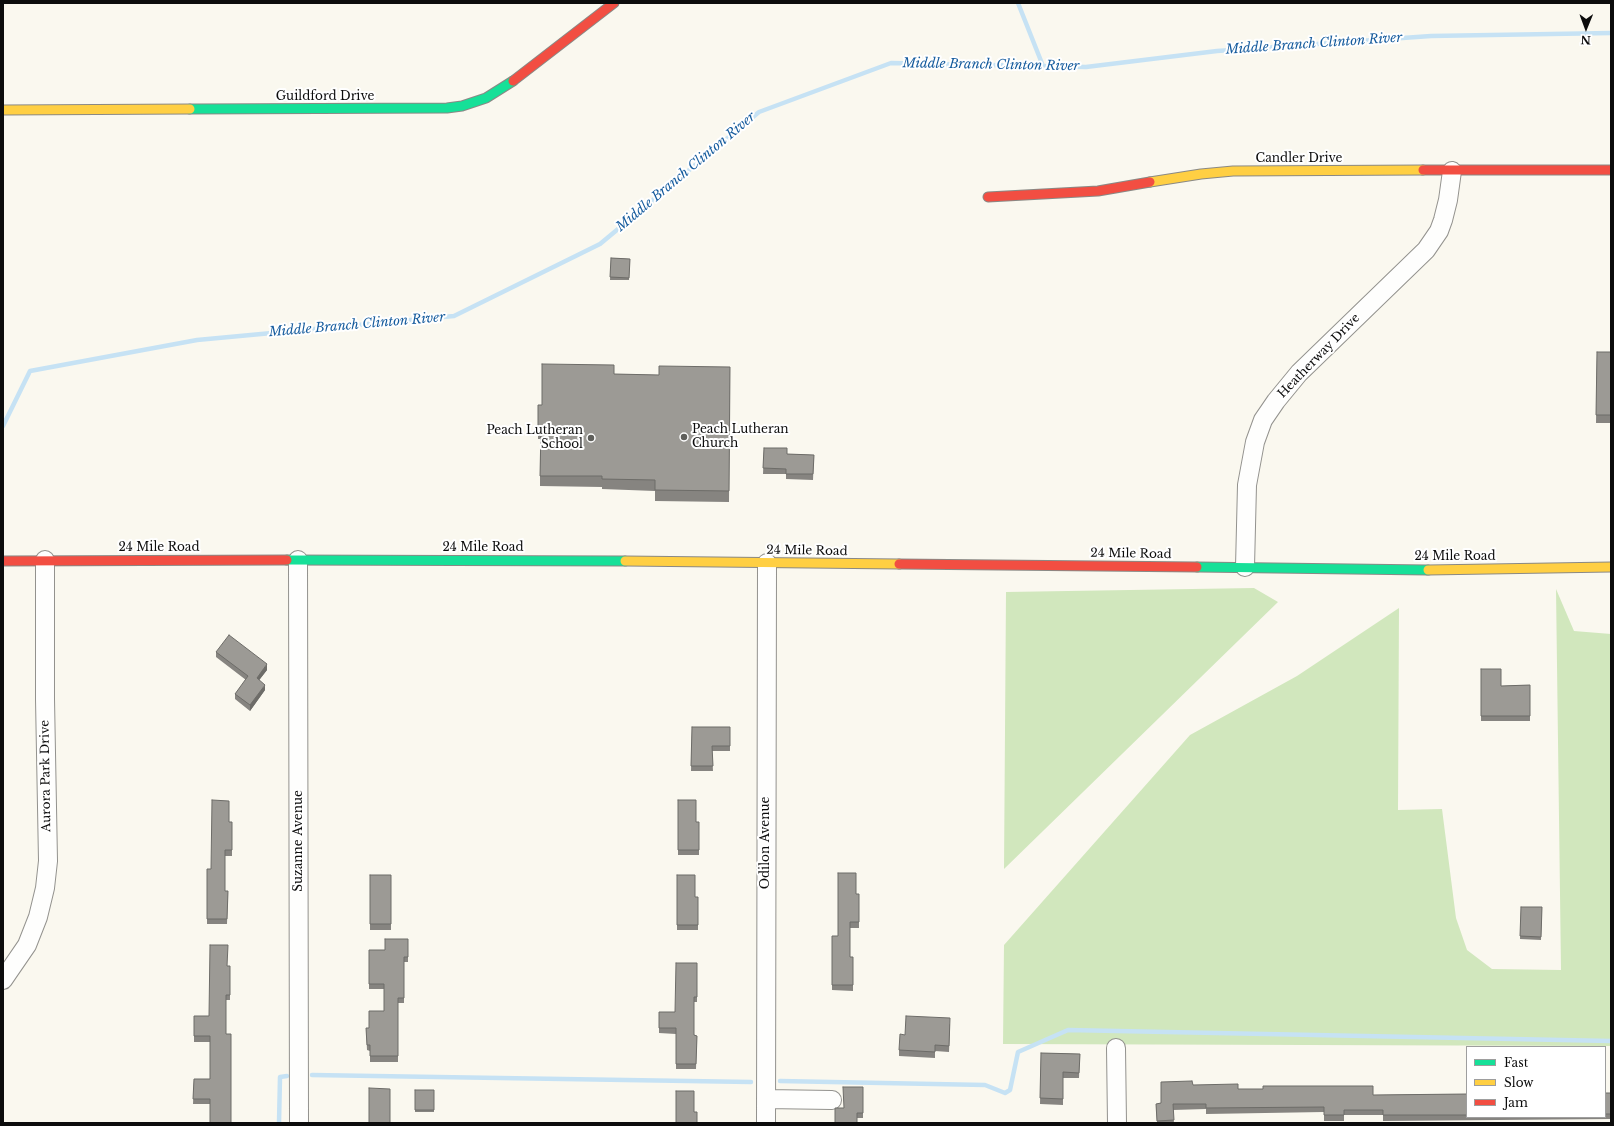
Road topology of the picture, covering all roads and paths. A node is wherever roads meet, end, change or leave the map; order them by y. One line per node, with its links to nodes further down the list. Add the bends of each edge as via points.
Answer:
1 (614, 3): 2 (street, Guildford Drive, via 508,85 486,98 462,106)
2 (3, 110)
3 (1611, 170): 4 (street, Candler Drive)
4 (1452, 171): 5 (street, Candler Drive, via 1233,171 1098,191); 10 (street, Heatherway Drive, via 1443,220 1426,250 1300,373 1263,420 1255,442 1247,485)
5 (988, 197)
6 (45, 560): 7 (street, 24 Mile Road); 8 (street, 24 Mile Road); 12 (street, Aurora Park Drive, via 48,861 38,917 27,945)
7 (298, 560): 9 (street, 24 Mile Road); 16 (street, Suzanne Avenue)
8 (3, 561)
9 (767, 563): 10 (street, 24 Mile Road); 14 (street, Odilon Avenue)
10 (1245, 567): 11 (street, 24 Mile Road, via 1483,570)
11 (1611, 567)
12 (3, 980)
13 (1116, 1048): 18 (street)
14 (766, 1099): 15 (street); 17 (street, Odilon Avenue)
15 (832, 1100)
16 (300, 1123)
17 (766, 1123)
18 (1117, 1123)

